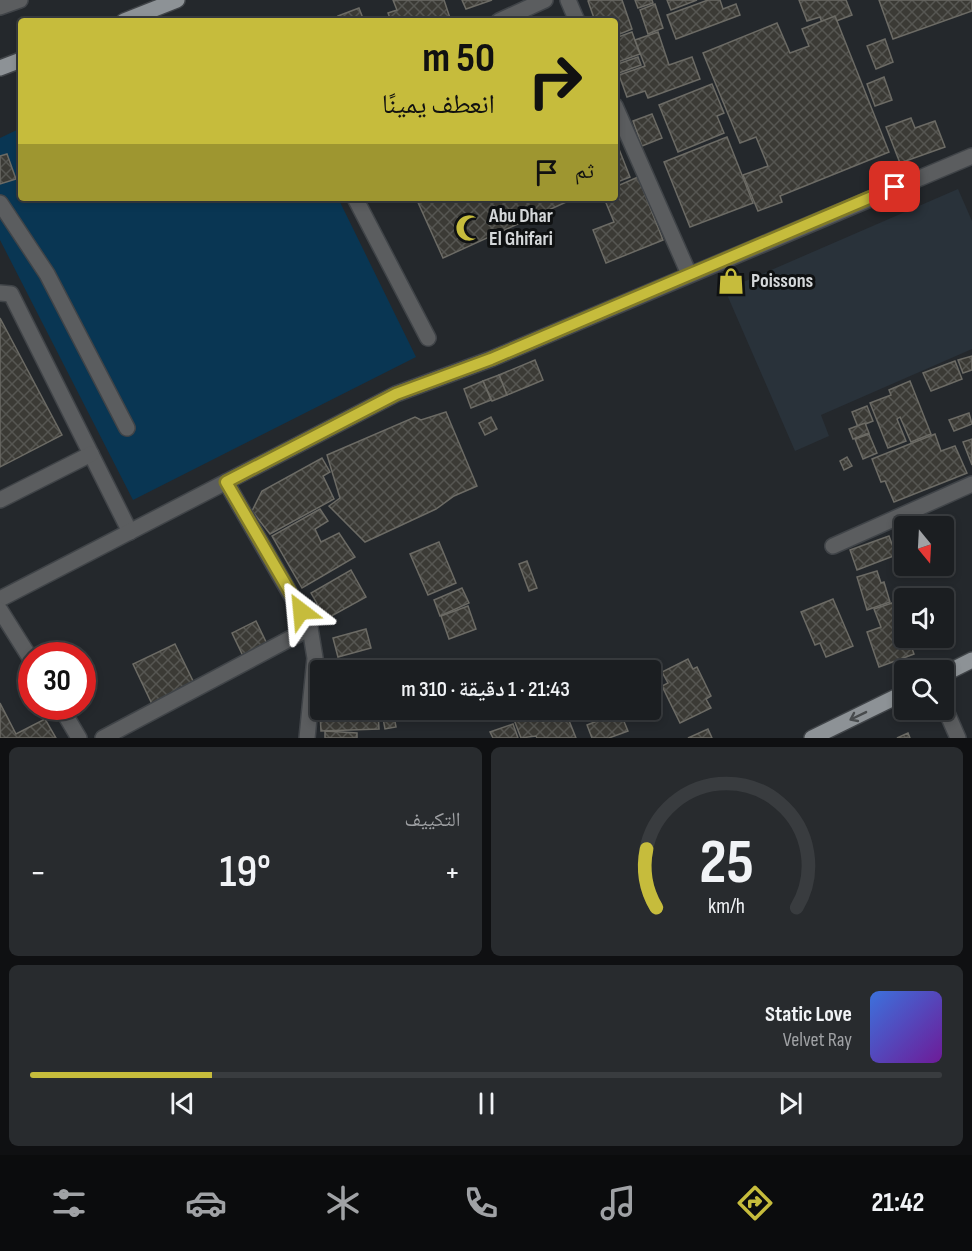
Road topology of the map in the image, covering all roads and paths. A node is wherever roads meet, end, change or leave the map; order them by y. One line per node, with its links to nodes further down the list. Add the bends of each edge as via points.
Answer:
1 (20, 0): 5 (street)
2 (177, 0): 6 (main road)
3 (545, 0): 7 (street)
4 (568, 0): 8 (street)
5 (0, 7)
6 (132, 18)
7 (506, 18)
8 (576, 18)
9 (18, 61): 10 (main road)
10 (0, 68)
11 (618, 113): 15 (street)
12 (972, 156): 15 (street)
13 (357, 201): 17 (street)
14 (0, 203): 18 (street, via 48,274)
15 (689, 274): 20 (street, via 491,359 396,394)
16 (0, 293): 19 (street, via 11,294)
17 (428, 338)
18 (127, 428)
19 (91, 454): 22 (street); 23 (street)
20 (226, 482): 23 (street); 27 (street)
21 (972, 484): 24 (street)
22 (0, 500)
23 (130, 532): 25 (street)
24 (833, 546)
25 (0, 599)
26 (0, 610): 28 (street)
27 (310, 628): 35 (street); 36 (street, via 315,658)
28 (20, 642)
29 (972, 660): 30 (main road)
30 (954, 669)
31 (894, 698): 37 (main road, one-way to 37)
32 (68, 720): 34 (street)
33 (950, 720): 38 (street)
34 (79, 738)
35 (103, 738)
36 (307, 738)
37 (812, 738)
38 (958, 738)

